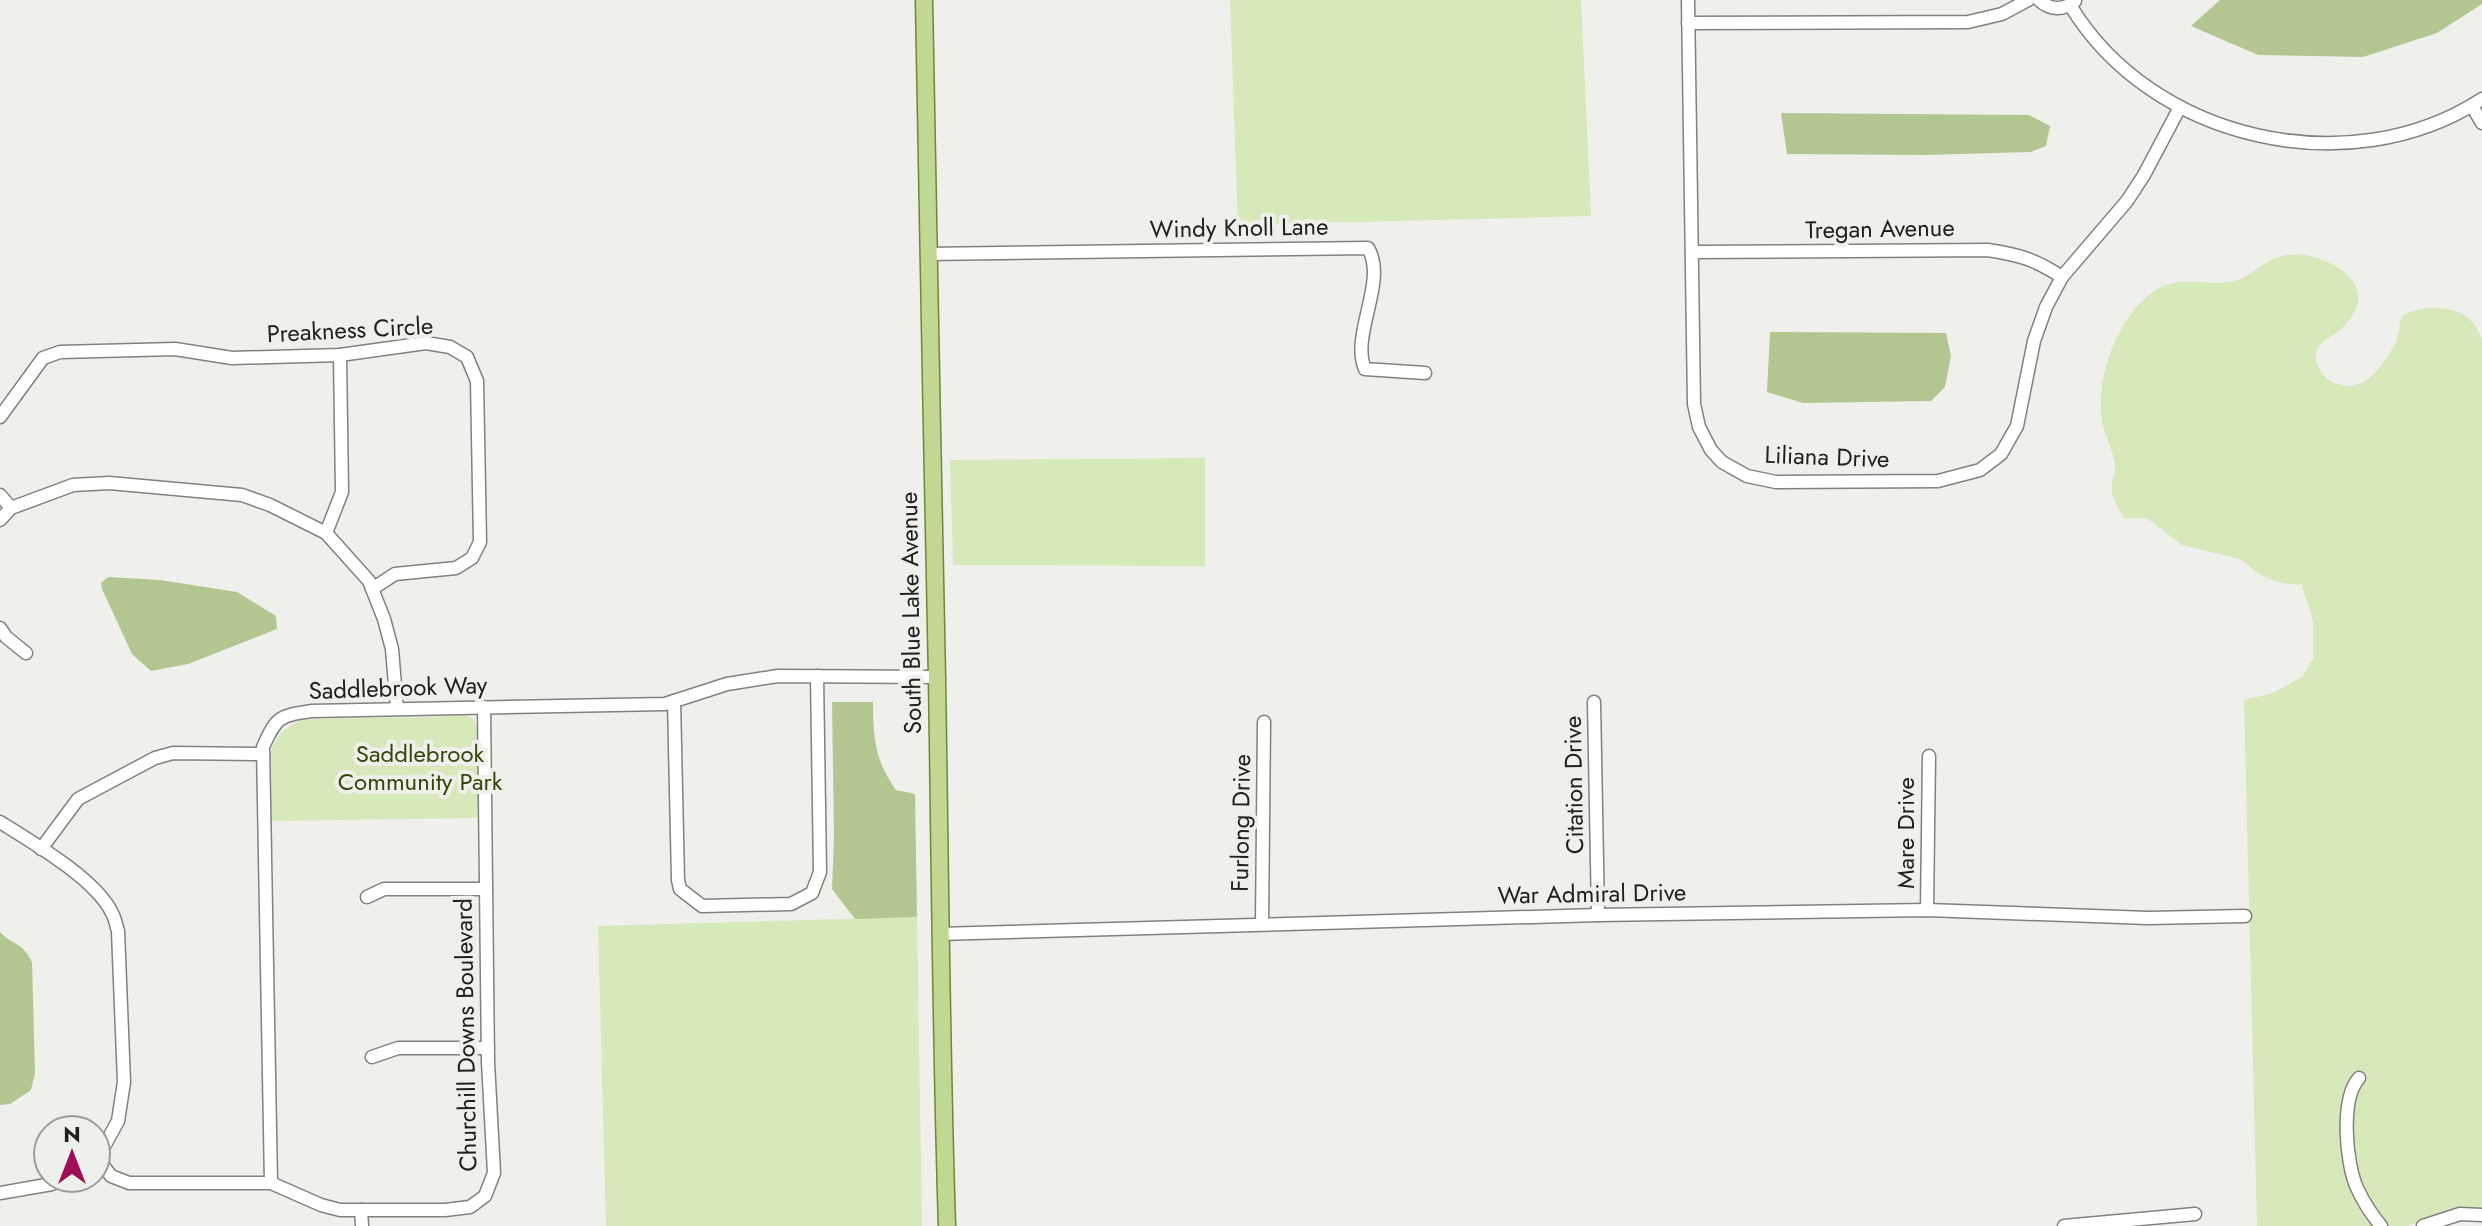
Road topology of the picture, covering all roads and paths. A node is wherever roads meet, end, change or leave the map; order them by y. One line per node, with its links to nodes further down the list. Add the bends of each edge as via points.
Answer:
1 (924, 0): 11 (main road, South Blue Lake Avenue)
2 (1688, 0): 6 (street, Liliana Drive)
3 (2028, 0): 6 (street, via 2002,14 1968,22)
4 (2039, 0): 5 (street, via 2055,8)
5 (2073, 2): 8 (street, via 2080,21 2109,53 2147,87)
6 (1688, 23): 10 (street, Liliana Drive)
7 (2477, 103): 8 (street, via 2433,125 2379,140 2303,144 2258,136); 9 (street)
8 (2180, 107): 12 (street, Liliana Drive, via 2127,201)
9 (2482, 123)
10 (1692, 252): 12 (street, Tregan Avenue, via 1988,250 2022,255); 12 (street, Liliana Drive, via 1694,404 1699,427 1722,462 1747,476 1776,482 1938,481 1980,470 2001,454 2017,426 2034,341)
11 (927, 254): 14 (street, Windy Knoll Lane, via 1368,248 1374,259 1363,335 1365,369); 24 (main road, South Blue Lake Avenue)
12 (2062, 277)
13 (340, 355): 15 (street, Preakness Circle, via 232,358 175,349 60,352 43,358); 19 (street, via 342,492); 20 (street, Preakness Circle, via 426,343 450,347 467,357 477,381 480,542 472,558 456,568 395,574)
14 (1425, 373)
15 (0, 417)
16 (0, 495): 17 (street)
17 (11, 508): 18 (street); 19 (street, via 73,485 109,483 242,495)
18 (0, 520)
19 (326, 533): 20 (street)
20 (372, 589): 28 (street, via 392,649)
21 (0, 628): 22 (street)
22 (26, 653)
23 (817, 676): 24 (street, Saddlebrook Way); 25 (street, Saddlebrook Way, via 727,684); 25 (street, via 820,872 812,893 791,904 702,906 680,889)
24 (937, 677): 40 (main road, South Blue Lake Avenue)
25 (674, 701): 27 (street, Saddlebrook Way)
26 (1594, 702): 37 (street, Citation Drive)
27 (484, 707): 28 (street, Saddlebrook Way); 34 (street, Churchill Downs Boulevard)
28 (397, 709): 30 (street, Saddlebrook Way, via 284,715 273,726)
29 (1264, 722): 39 (street, Furlong Drive)
30 (263, 754): 33 (street, via 173,753 155,758 78,799); 46 (street, Saddlebrook Way)
31 (1929, 756): 36 (street, Mare Drive)
32 (0, 822): 33 (street)
33 (41, 849): 44 (street, via 93,887 112,912 118,931 124,1082)
34 (486, 889): 35 (street, via 384,889); 41 (street, Churchill Downs Boulevard)
35 (367, 897)
36 (1927, 910): 37 (street, War Admiral Drive); 38 (street, War Admiral Drive)
37 (1598, 915): 39 (street, War Admiral Drive)
38 (2245, 916)
39 (1262, 924): 40 (street, War Admiral Drive)
40 (939, 934): 53 (main road, South Blue Lake Avenue)
41 (488, 1048): 42 (street, via 398,1048); 49 (street, Churchill Downs Boulevard, via 494,1173 485,1196 470,1207 445,1210)
42 (372, 1057)
43 (2359, 1078): 55 (street, via 2347,1105 2347,1141 2355,1186)
44 (112, 1132)
45 (112, 1176): 46 (street, Churchill Downs Boulevard, via 129,1183)
46 (271, 1183): 49 (street, Churchill Downs Boulevard, via 321,1205)
47 (32, 1187): 48 (street)
48 (0, 1193)
49 (361, 1210): 52 (street)
50 (2195, 1214): 54 (street)
51 (2482, 1215): 56 (street, via 2460,1214)
52 (362, 1226)
53 (947, 1226)
54 (2064, 1226)
55 (2381, 1226)
56 (2423, 1226)

